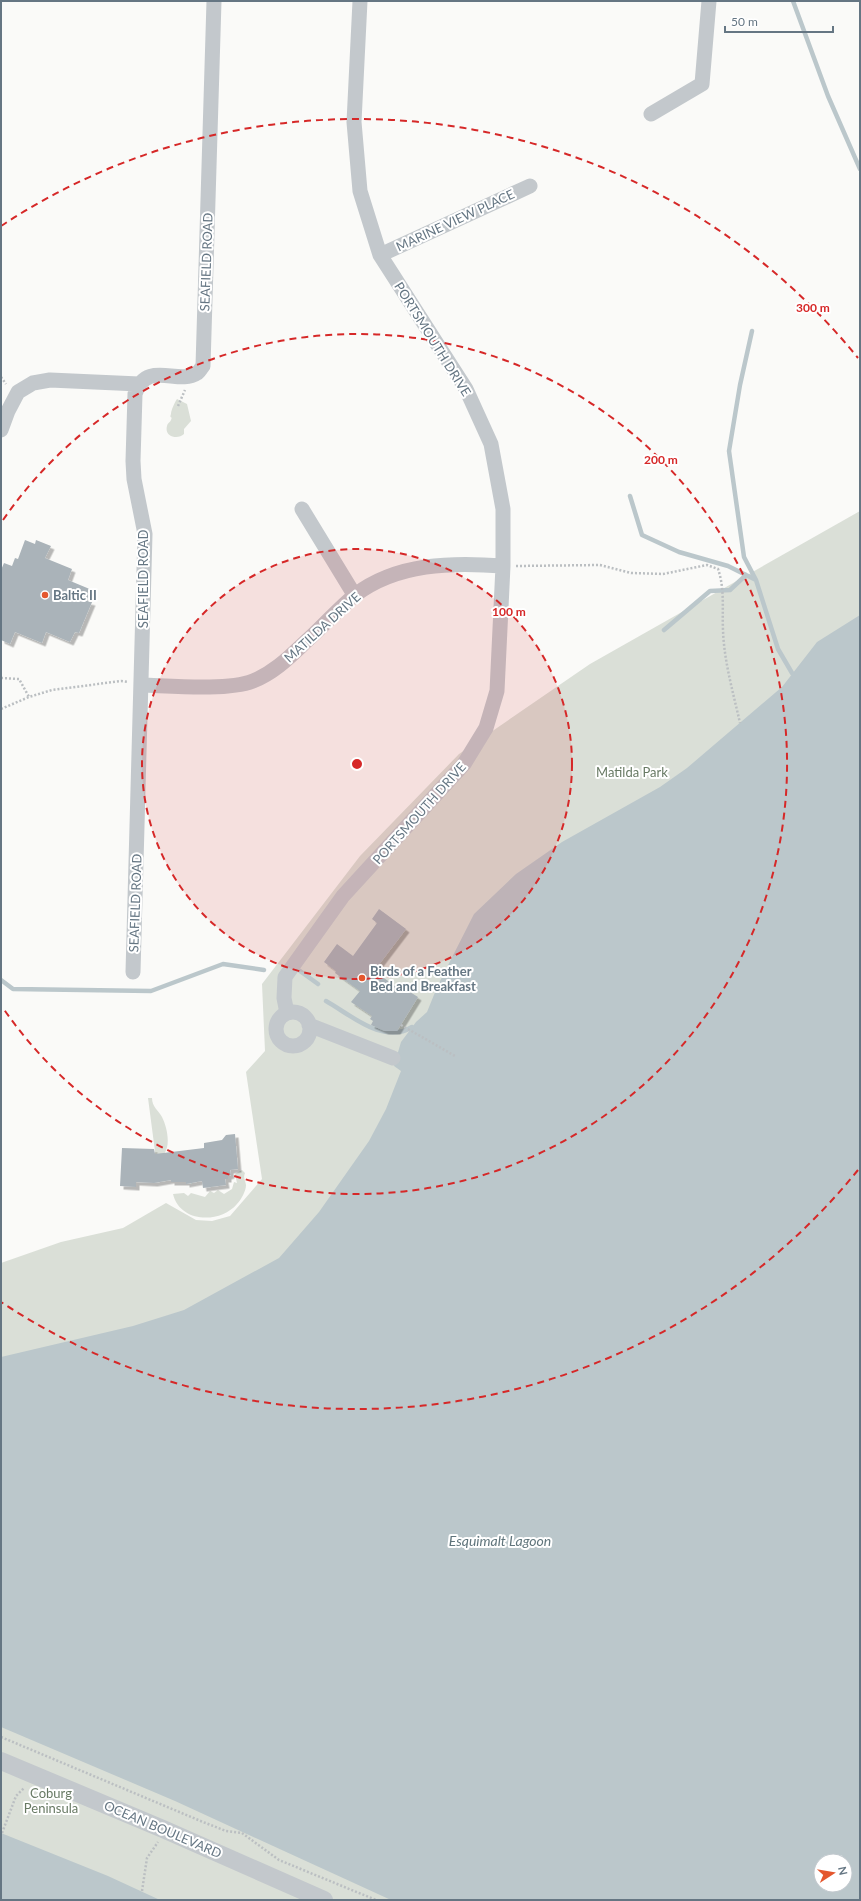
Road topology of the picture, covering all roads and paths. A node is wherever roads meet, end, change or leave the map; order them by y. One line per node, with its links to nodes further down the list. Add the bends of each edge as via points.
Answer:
1 (214, 1): 8 (street, SEAFIELD ROAD, via 203,366 197,374 152,375)
2 (360, 1): 6 (street, PORTSMOUTH DRIVE, via 354,122 360,191)
3 (709, 1): 4 (street, via 702,84)
4 (651, 114)
5 (530, 186): 6 (street, MARINE VIEW PLACE)
6 (380, 254): 14 (street, PORTSMOUTH DRIVE, via 466,389 491,444 503,509)
7 (1, 377): 10 (path)
8 (139, 384): 12 (street, via 50,380 33,383 18,392); 17 (street, SEAFIELD ROAD, via 135,394 133,461 145,534)
9 (187, 385): 11 (path)
10 (8, 386)
11 (178, 406)
12 (1, 430)
13 (302, 510): 15 (street)
14 (503, 566): 15 (street, MATILDA DRIVE, via 466,563 423,566 378,581); 20 (path, via 600,565 631,573 663,574 707,565 718,569 723,583 726,663); 22 (street, PORTSMOUTH DRIVE, via 497,691 486,728 464,764 343,896 303,950 285,977 284,998)
15 (355, 596): 17 (street, MATILDA DRIVE, via 276,670 252,681 219,686)
16 (1, 678): 18 (path, via 19,679)
17 (142, 685): 18 (path, via 121,681 52,690); 21 (street, SEAFIELD ROAD)
18 (29, 697): 19 (path)
19 (1, 709)
20 (740, 723)
21 (132, 972)
22 (287, 1013): 23 (street, via 301,1014); 23 (street, via 280,1019 277,1027 278,1036 284,1042 297,1045 304,1041 309,1034)
23 (309, 1025): 26 (street)
24 (401, 1025): 25 (path)
25 (455, 1056)
26 (393, 1058)
27 (1, 1737): 34 (path, via 203,1822 242,1833 279,1860)
28 (1, 1761): 29 (street, OCEAN BOULEVARD)
29 (31, 1773): 30 (street, OCEAN BOULEVARD); 31 (path, via 25,1786 16,1796)
30 (163, 1829): 32 (path, via 147,1858); 33 (street, OCEAN BOULEVARD)
31 (2, 1833)
32 (142, 1892)
33 (324, 1900)
34 (376, 1900)

